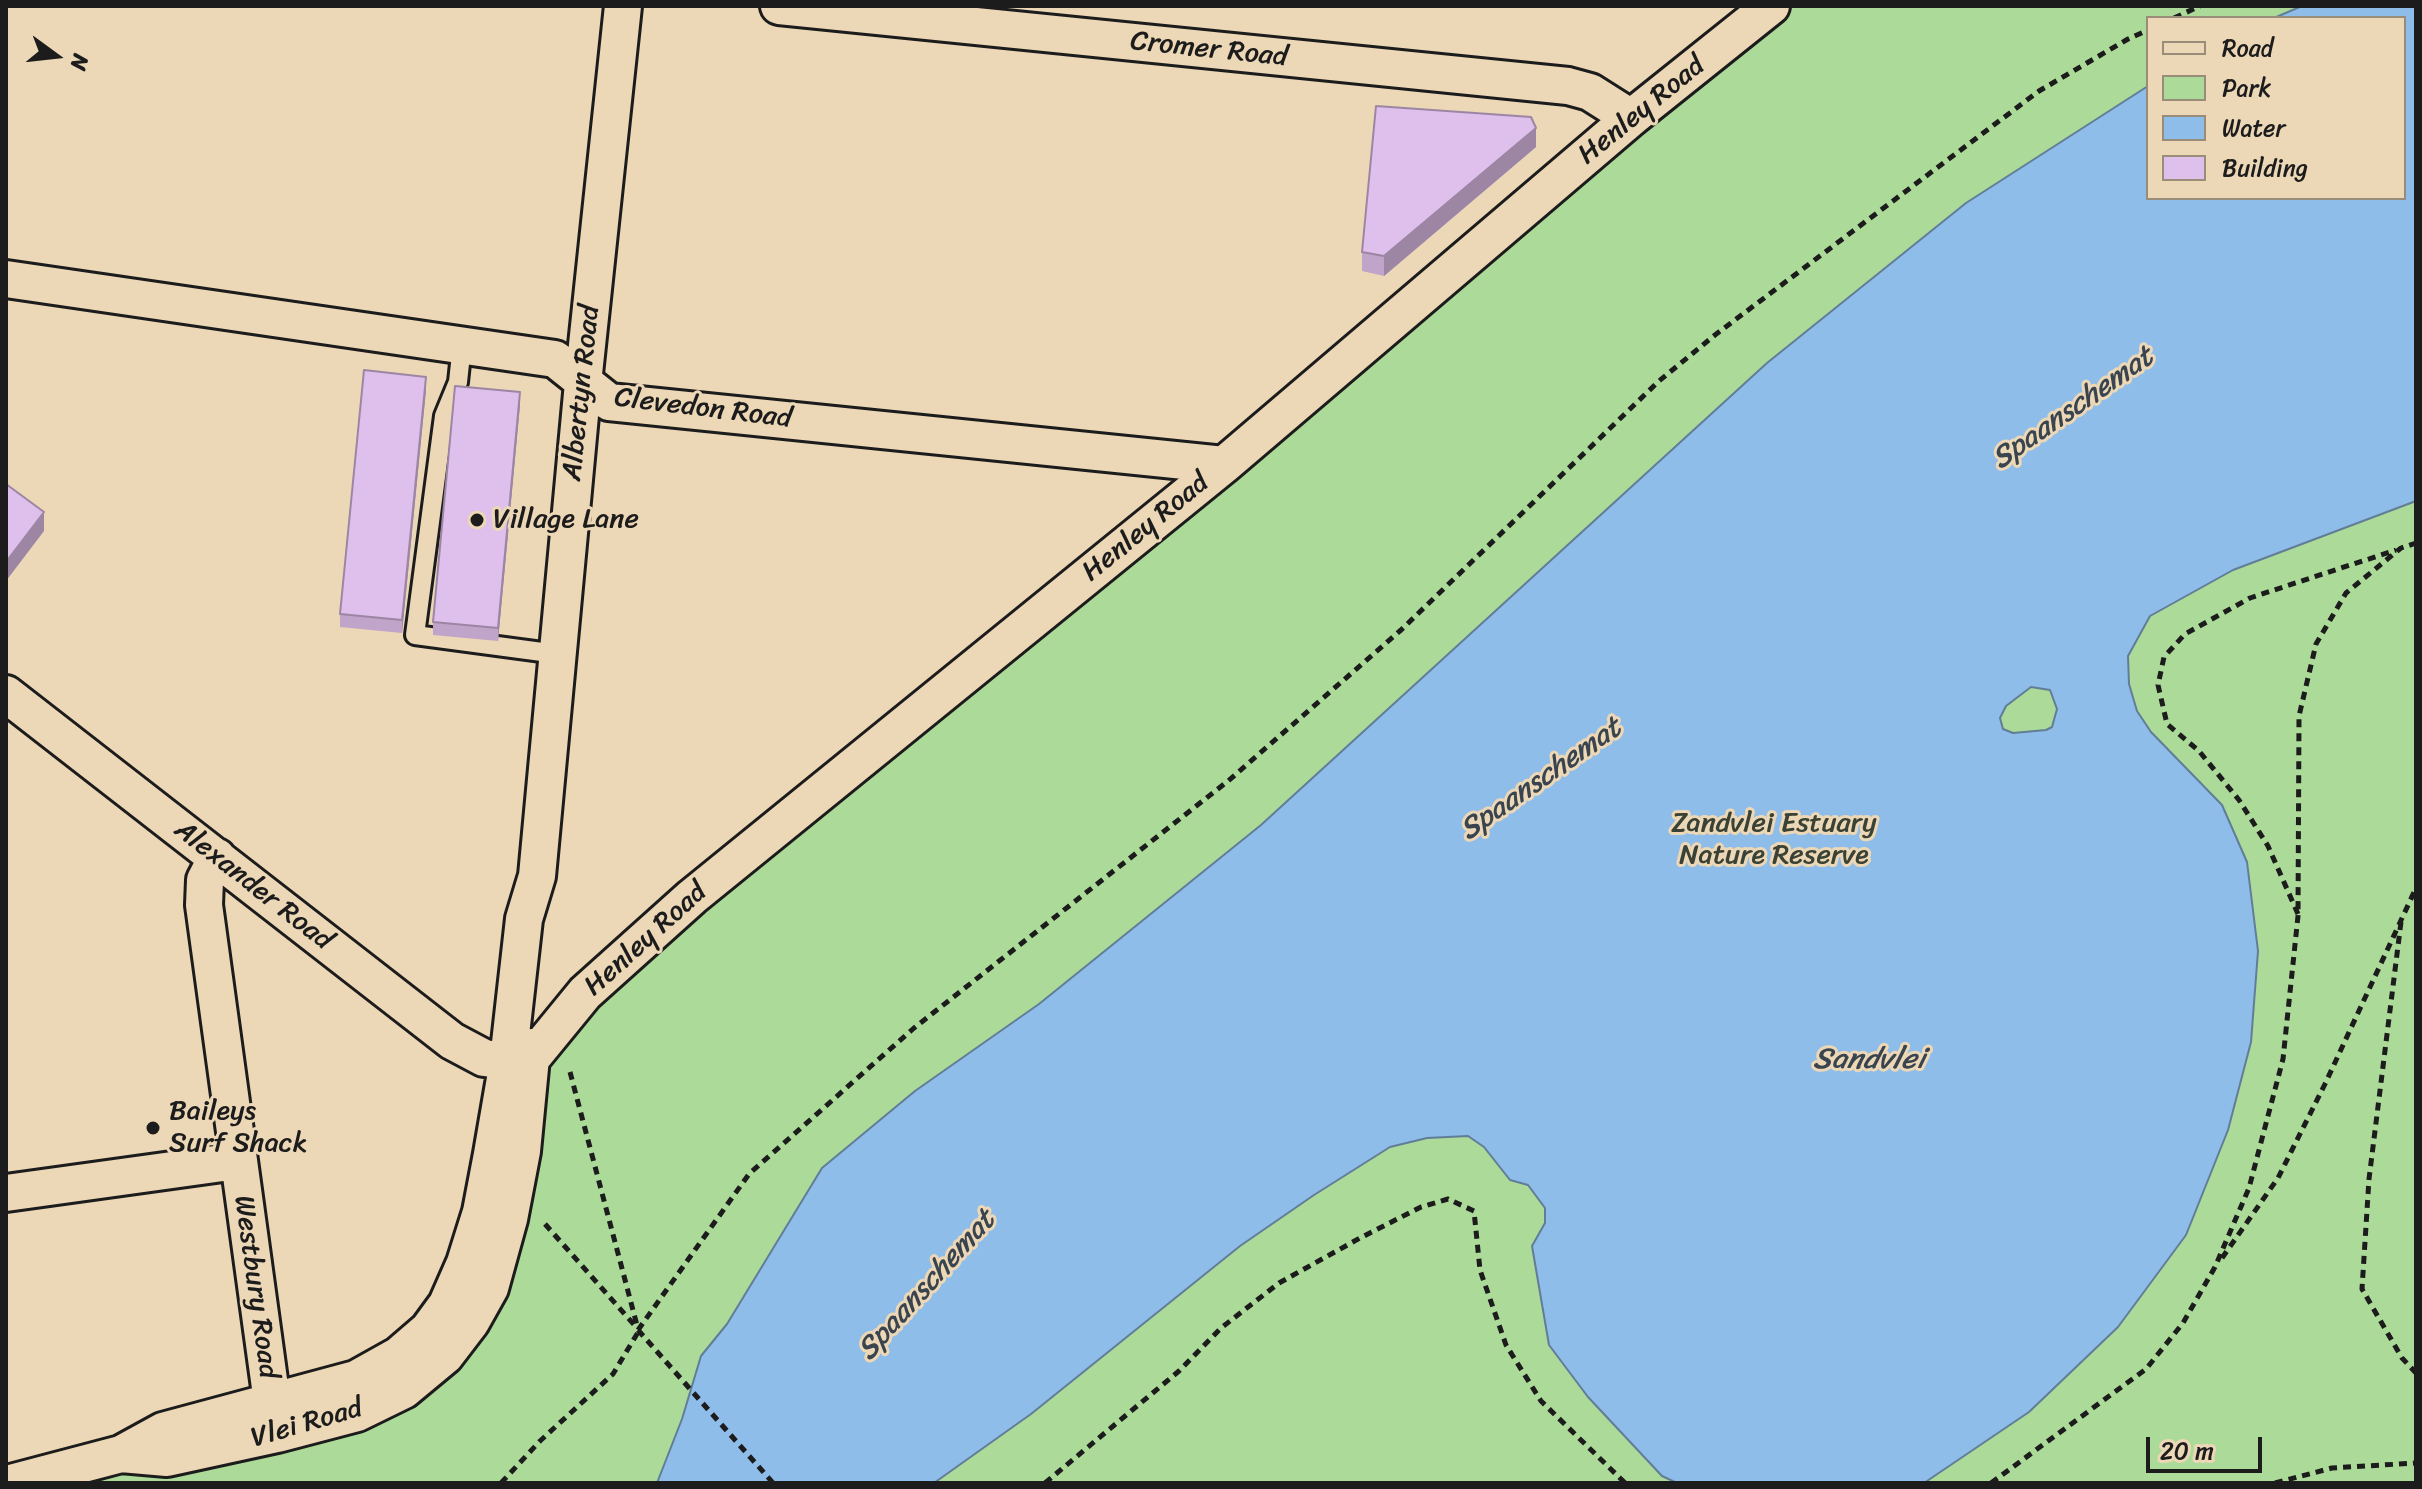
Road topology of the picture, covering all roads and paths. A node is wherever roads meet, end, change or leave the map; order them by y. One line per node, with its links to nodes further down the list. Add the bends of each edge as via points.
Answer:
1 (623, 6): 10 (street, Albertyn Road)
2 (779, 6): 7 (street, Cromer Road, via 1568,86 1590,92)
3 (1771, 6): 7 (street, Henley Road)
4 (2200, 6): 5 (path)
5 (2178, 16)
6 (2146, 31): 27 (path, via 2039,91 1659,381 1401,630 1228,781 914,1028 749,1174)
7 (1631, 118): 11 (street, Henley Road)
8 (6, 279): 9 (street, Clevedon Road)
9 (462, 345): 10 (street, Clevedon Road, via 555,359); 14 (lane, via 458,382 444,416 415,635)
10 (583, 383): 11 (street, Clevedon Road, via 609,402); 14 (street, Albertyn Road)
11 (1224, 465): 20 (street, Henley Road, via 692,897 612,967)
12 (2416, 543): 13 (path)
13 (2401, 548): 18 (path, via 2346,593 2316,644 2299,716); 18 (path, via 2250,598 2185,634 2164,657 2158,685 2167,724 2199,751 2239,800 2268,846)
14 (557, 654): 21 (street, Albertyn Road, via 537,876 543,920)
15 (6, 694): 16 (street, Alexander Road)
16 (217, 857): 21 (street, Alexander Road, via 452,1041 484,1058); 23 (street, Westbury Road, via 205,880 204,905)
17 (2416, 888): 19 (path)
18 (2298, 916): 26 (path, via 2283,1059 2249,1188)
19 (2401, 922): 26 (path, via 2278,1178); 29 (path, via 2369,1179 2362,1289)
20 (557, 1026): 21 (street, Henley Road); 28 (path)
21 (520, 1060): 22 (street, Albertyn Road); 30 (street, Vlei Road, via 481,1212 447,1304 399,1355)
22 (527, 1100): 25 (street, Vlei Road)
23 (237, 1161): 24 (street); 30 (street, Westbury Road)
24 (6, 1193)
25 (509, 1219): 28 (path, via 546,1224); 30 (street, Vlei Road, via 490,1288 445,1356 404,1390 357,1413)
26 (2215, 1267): 37 (path, via 2183,1323 2146,1369)
27 (645, 1321): 28 (path); 33 (path, via 613,1374)
28 (638, 1330): 34 (path, bridge)
29 (2416, 1373)
30 (274, 1418): 32 (street, Vlei Road, via 163,1431 121,1454)
31 (2416, 1463): 38 (path, via 2332,1468)
32 (11, 1483)
33 (501, 1483)
34 (773, 1483)
35 (1045, 1483): 36 (path, via 1279,1283 1409,1213 1448,1199 1474,1211 1480,1270 1506,1345 1541,1401)
36 (1625, 1483)
37 (1991, 1483)
38 (2275, 1483)

